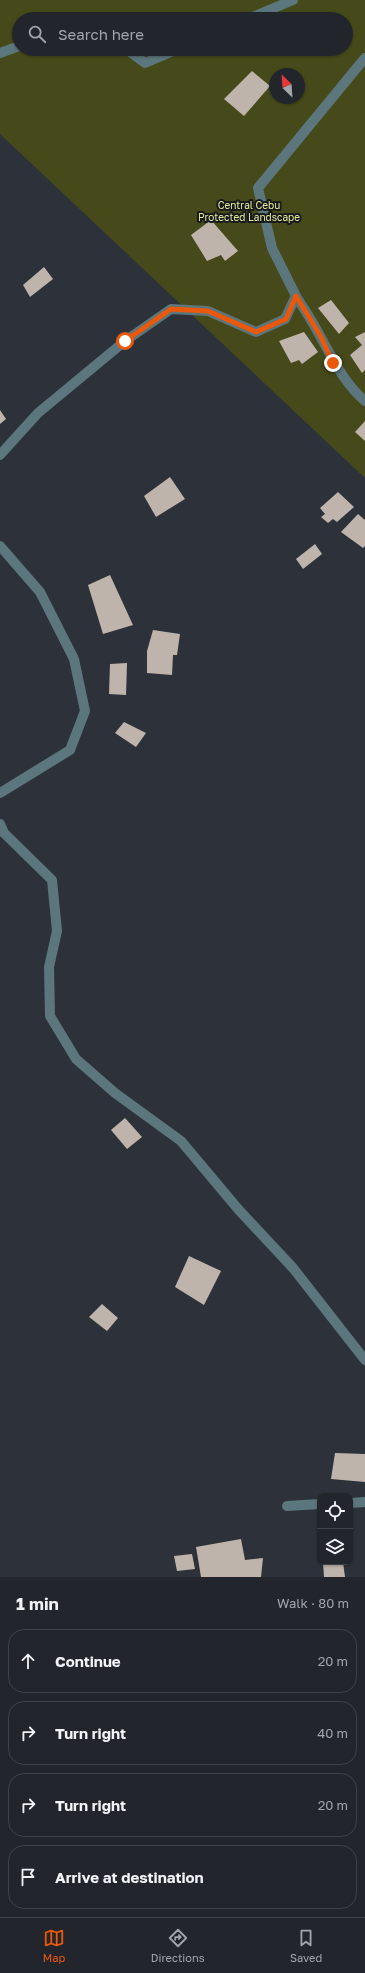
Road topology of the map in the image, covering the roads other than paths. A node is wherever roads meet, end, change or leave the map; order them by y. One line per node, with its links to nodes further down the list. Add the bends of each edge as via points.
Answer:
1 (293, 0): 2 (street)
2 (265, 12)
3 (12, 49): 4 (street)
4 (0, 53)
5 (136, 56): 6 (street, via 145,63)
6 (162, 56)
7 (365, 58): 8 (street, via 258,188 272,248)
8 (296, 296): 9 (street, via 320,335 333,363); 10 (street, via 286,319 256,332 208,311 171,309 125,341 38,413)
9 (365, 401)
10 (0, 455)
11 (0, 546): 12 (street, via 40,592 61,632 74,659 85,711 70,750)
12 (0, 793)
13 (0, 824): 14 (street, via 4,833 52,880 57,931 49,967 50,1016 76,1059 115,1093 181,1141 238,1209 293,1268)
14 (365, 1360)
15 (365, 1502): 16 (street)
16 (353, 1503)
17 (317, 1504): 18 (street)
18 (287, 1506)

